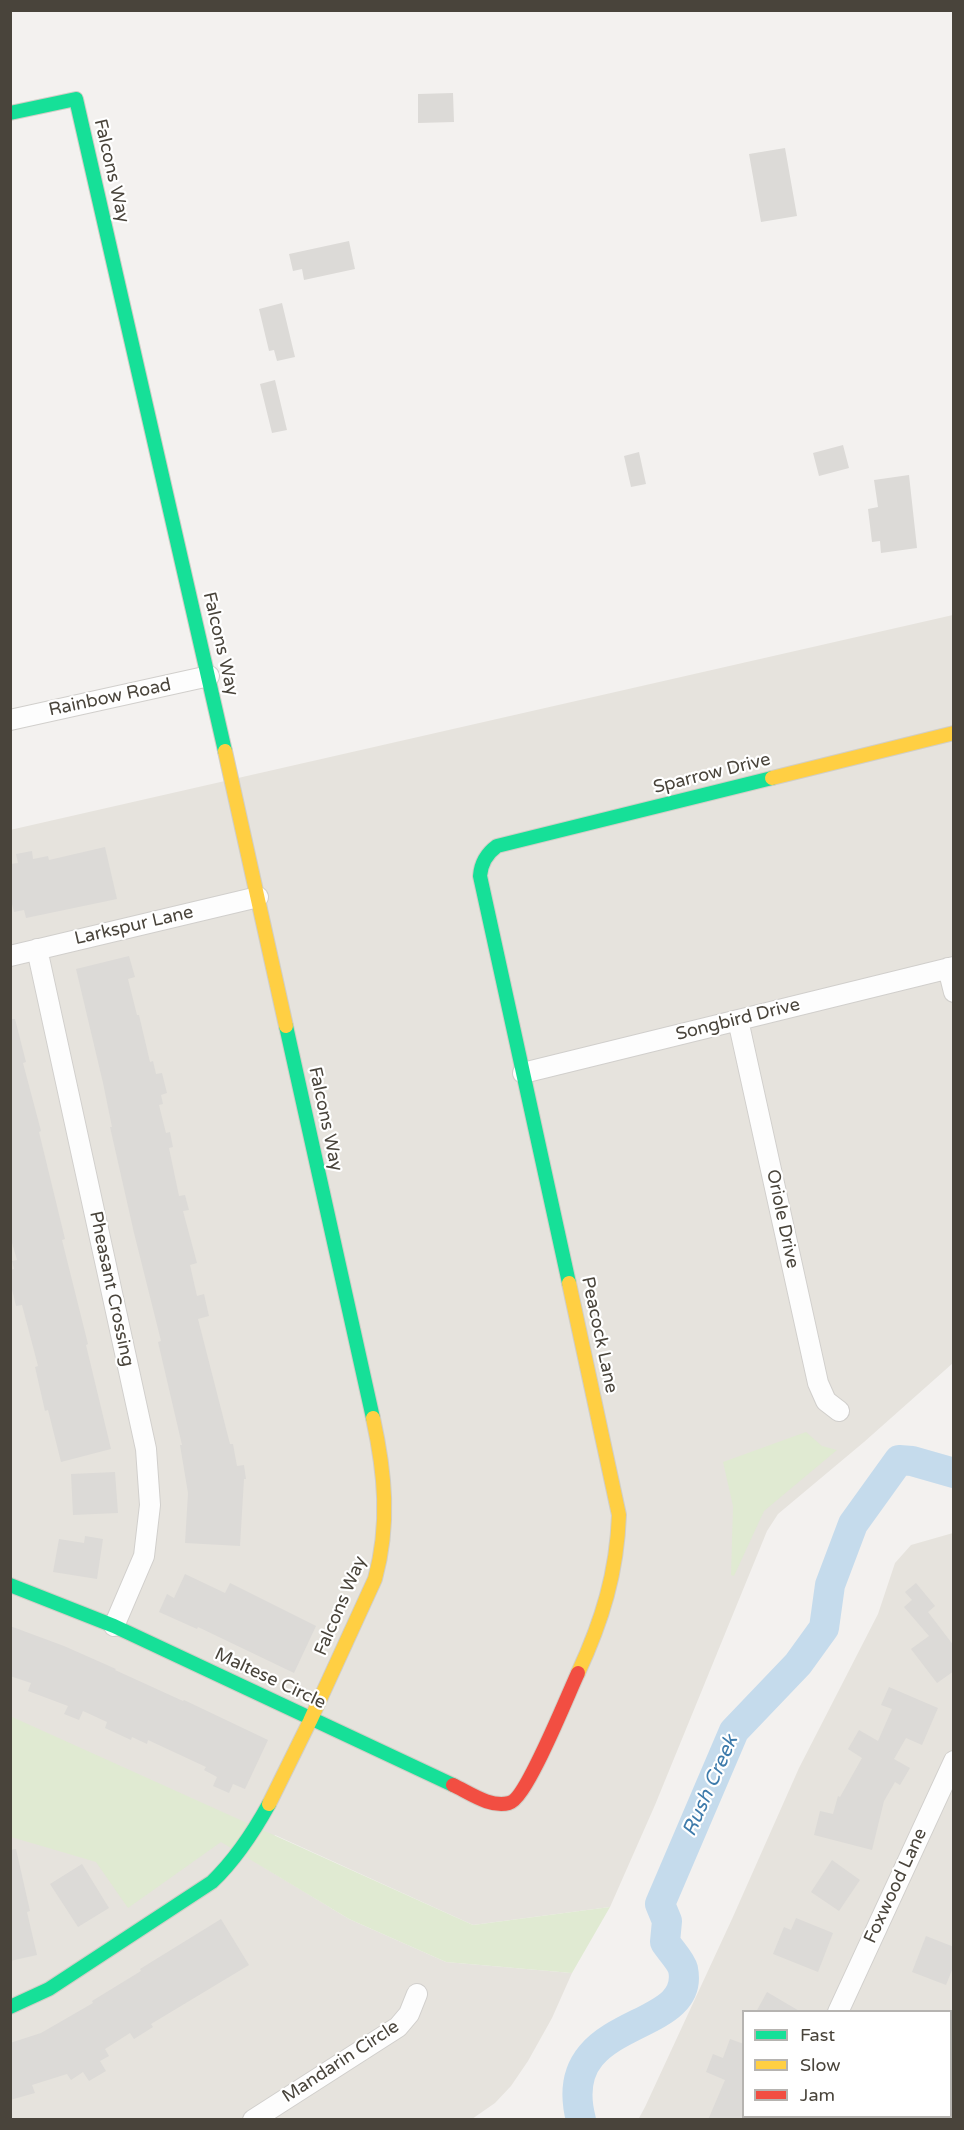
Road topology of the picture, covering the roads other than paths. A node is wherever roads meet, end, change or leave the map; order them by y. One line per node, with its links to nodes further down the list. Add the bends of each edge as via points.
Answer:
1 (10, 113): 2 (street, Falcons Way, via 76,99)
2 (209, 676): 3 (street, Rainbow Road); 6 (street, Falcons Way)
3 (10, 720)
4 (954, 733): 5 (street, Sparrow Drive, via 497,846)
5 (484, 858): 12 (street, Peacock Lane, via 480,876)
6 (258, 897): 7 (street, Larkspur Lane); 16 (street, Falcons Way, via 381,1456 387,1507 375,1580)
7 (37, 949): 8 (street, Larkspur Lane); 15 (street, Pheasant Crossing, via 146,1449 150,1505 144,1556)
8 (10, 956)
9 (951, 967): 10 (street); 11 (street, Songbird Drive)
10 (954, 992)
11 (738, 1020): 12 (street, Songbird Drive); 13 (street, Oriole Drive, via 818,1383 826,1401)
12 (523, 1073): 18 (street, Peacock Lane, via 616,1496 620,1539 600,1623 524,1790)
13 (840, 1411)
14 (10, 1585): 15 (street, Maltese Circle)
15 (114, 1626): 16 (street, Maltese Circle)
16 (312, 1718): 18 (street, Maltese Circle, via 496,1805); 20 (street, Falcons Way, via 254,1832 228,1869 49,1989)
17 (954, 1761): 21 (street, Foxwood Lane)
18 (512, 1803)
19 (417, 1994): 22 (street, Mandarin Circle, via 409,2014 398,2027)
20 (10, 2007)
21 (839, 2010)
22 (253, 2120)

